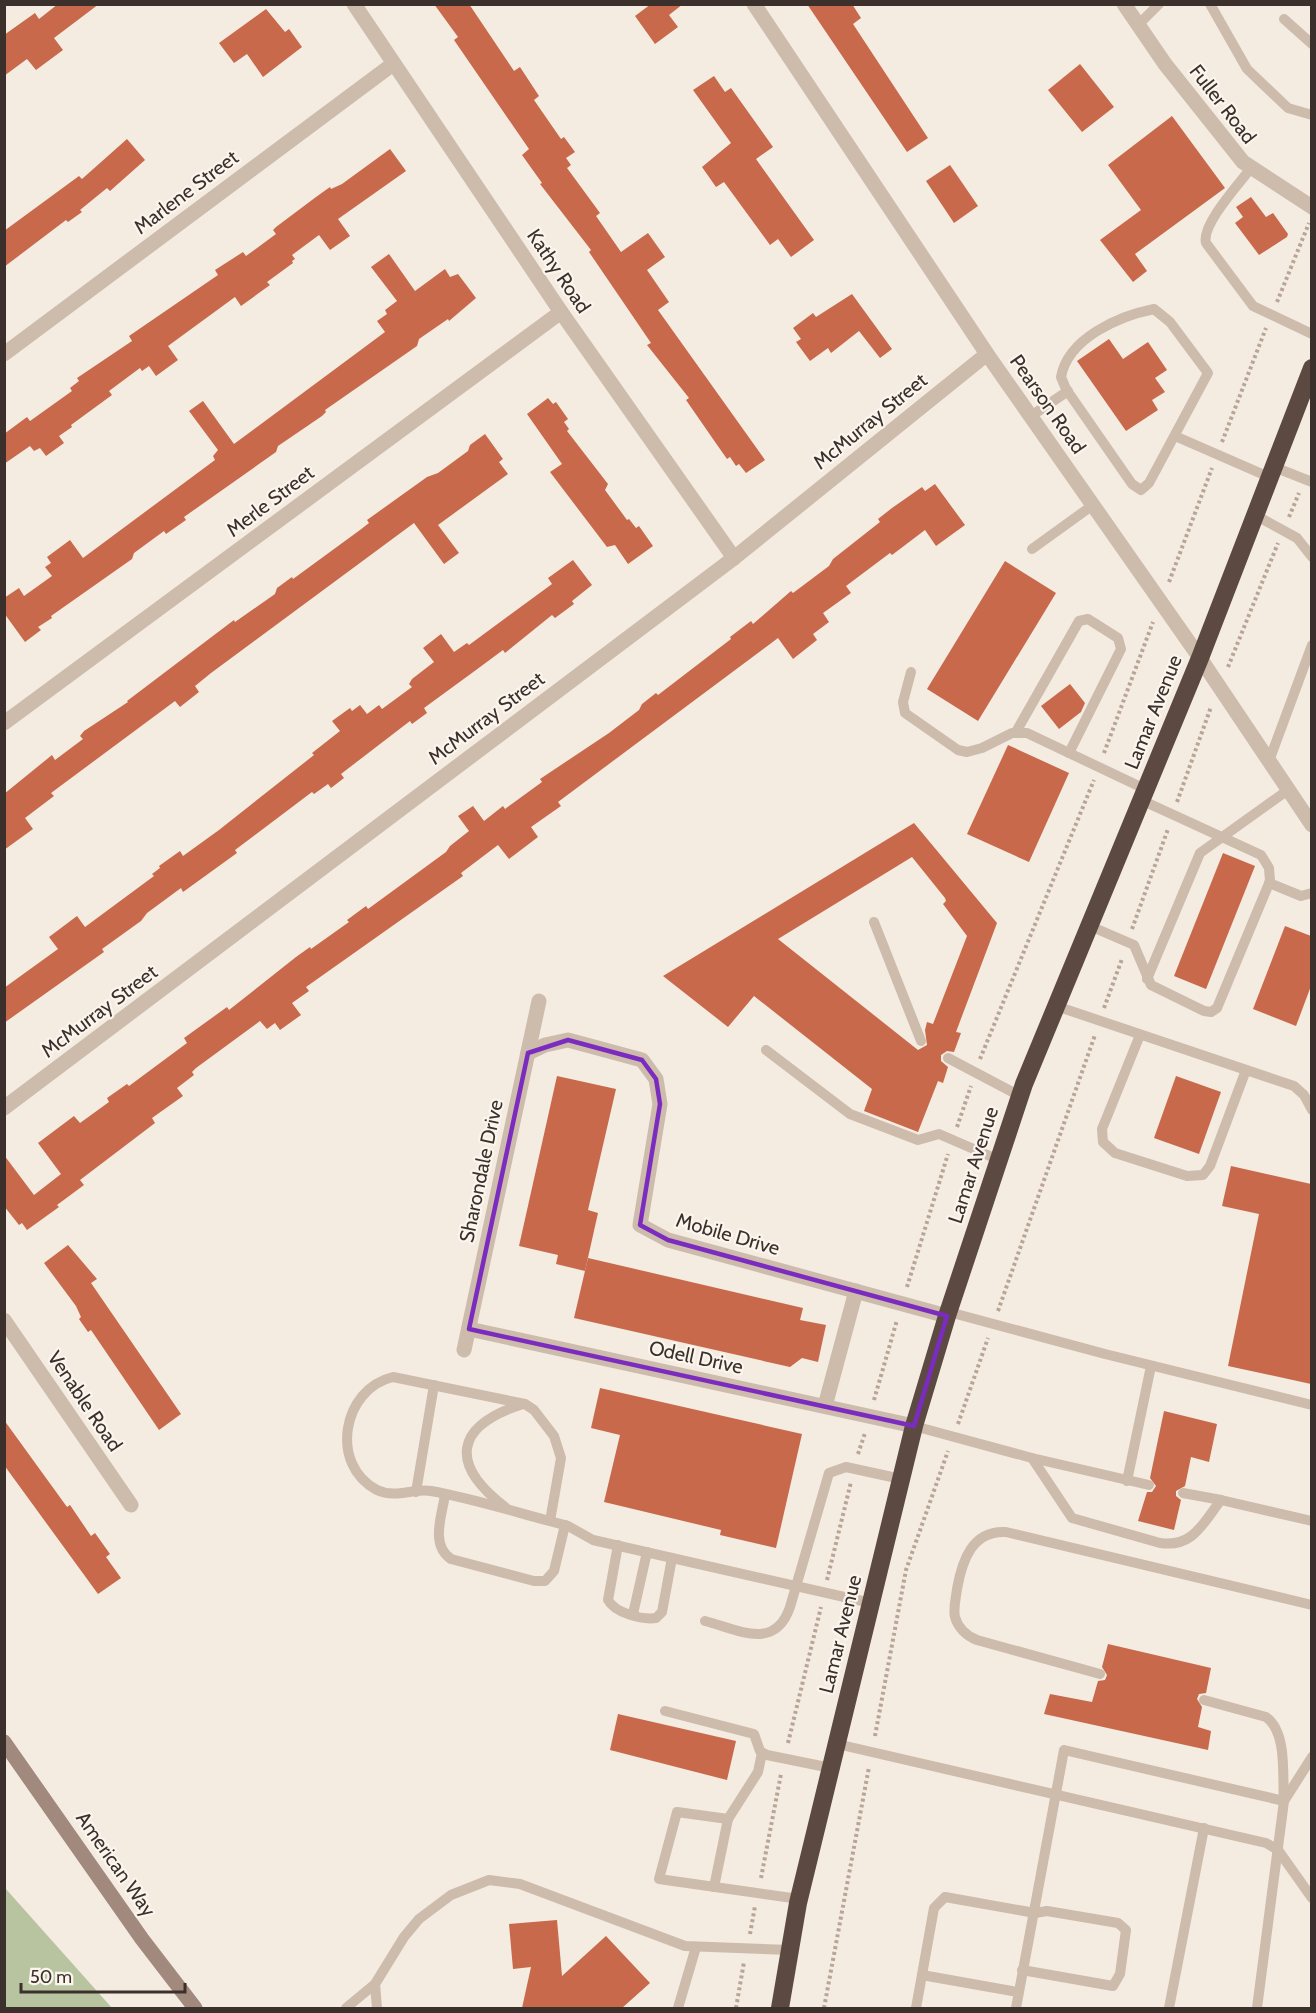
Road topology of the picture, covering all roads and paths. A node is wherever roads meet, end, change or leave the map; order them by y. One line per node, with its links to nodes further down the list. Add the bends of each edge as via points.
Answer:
1 (354, 4): 9 (street, Kathy Road)
2 (754, 4): 18 (street, Pearson Road)
3 (1124, 4): 7 (street, Fuller Road)
4 (1159, 4): 7 (lane)
5 (1210, 4): 10 (lane, via 1247,69 1288,108)
6 (1284, 19): 8 (lane)
7 (1138, 25): 11 (street, Fuller Road)
8 (1311, 45)
9 (393, 64): 14 (street, Kathy Road); 17 (street, Marlene Street)
10 (1311, 116)
11 (1251, 168): 12 (street, Fuller Road); 15 (lane, via 1209,224 1205,239 1247,300)
12 (1311, 207)
13 (1311, 216): 15 (path)
14 (561, 312): 31 (street, Kathy Road); 37 (street, Merle Street)
15 (1272, 316): 16 (lane); 23 (path)
16 (1311, 334)
17 (4, 354)
18 (987, 354): 21 (street, Pearson Road); 31 (street, McMurray Street)
19 (1311, 368): 24 (highway, Lamar Avenue)
20 (1068, 391): 21 (lane); 22 (lane, via 1136,489 1146,488); 22 (lane, via 1061,377 1063,370 1084,339 1100,329 1156,309 1190,346 1208,373)
21 (1031, 416): 26 (street, Pearson Road)
22 (1175, 436): 23 (lane)
23 (1217, 455): 24 (lane); 32 (path)
24 (1271, 472): 25 (lane); 27 (highway, Lamar Avenue)
25 (1308, 481): 28 (path)
26 (1093, 505): 29 (lane); 32 (street, Pearson Road)
27 (1255, 515): 28 (lane); 34 (highway, Lamar Avenue)
28 (1284, 530): 30 (lane, via 1300,541); 36 (path)
29 (1032, 549)
30 (1311, 557)
31 (734, 558): 64 (street, McMurray Street)
32 (1161, 602): 34 (street, Pearson Road); 41 (path)
33 (1311, 645): 40 (lane)
34 (1200, 658): 36 (street, Pearson Road); 43 (highway, Lamar Avenue)
35 (911, 672): 38 (lane, via 903,702 905,713 958,750 975,751)
36 (1220, 687): 40 (street, Pearson Road); 44 (path)
37 (4, 723)
38 (1016, 732): 39 (lane, via 1027,733); 39 (lane, via 1079,621 1088,620 1118,638 1121,649)
39 (1069, 753): 41 (lane)
40 (1269, 762): 42 (street, Pearson Road)
41 (1099, 767): 43 (lane); 62 (path)
42 (1288, 790): 45 (street, Pearson Road); 46 (lane)
43 (1143, 794): 44 (lane); 50 (highway, Lamar Avenue)
44 (1173, 814): 46 (lane); 51 (path)
45 (1311, 825)
46 (1221, 836): 47 (lane, via 1262,855 1269,868); 52 (lane, via 1197,858)
47 (1269, 883): 48 (lane, via 1301,896); 52 (lane, via 1216,1010 1202,1010 1155,989)
48 (1311, 893)
49 (874, 922): 57 (lane)
50 (1090, 926): 51 (lane); 54 (highway, Lamar Avenue)
51 (1128, 942): 52 (lane, via 1138,952); 55 (path)
52 (1147, 979)
53 (539, 1001): 59 (street, Sharondale Drive)
54 (1056, 1006): 55 (lane); 63 (highway, Lamar Avenue)
55 (1100, 1021): 56 (lane); 72 (path)
56 (1140, 1035): 61 (lane); 61 (lane, via 1102,1129 1103,1142 1115,1153 1187,1176 1203,1175 1210,1166)
57 (921, 1041)
58 (766, 1050): 66 (lane, via 850,1114 918,1140 935,1134)
59 (528, 1053): 68 (street, Mobile Drive, via 568,1040 642,1060 656,1079 660,1104 640,1226 668,1240); 73 (street, Sharondale Drive)
60 (948, 1058): 62 (lane)
61 (1246, 1070): 65 (lane, via 1297,1088)
62 (975, 1072): 63 (lane); 66 (path)
63 (1020, 1096): 67 (highway, Lamar Avenue)
64 (4, 1108)
65 (1311, 1110)
66 (952, 1141): 67 (lane); 69 (path)
67 (999, 1160): 70 (highway, Lamar Avenue)
68 (856, 1291): 69 (street, Mobile Drive); 79 (street)
69 (902, 1304): 70 (street, Mobile Drive); 80 (path)
70 (948, 1314): 72 (lane); 81 (highway, Lamar Avenue)
71 (4, 1320): 92 (street, Venable Road)
72 (993, 1324): 75 (lane); 82 (path)
73 (469, 1329): 74 (street, Sharondale Drive); 79 (street, Odell Drive)
74 (464, 1350)
75 (1151, 1366): 78 (lane); 86 (lane)
76 (434, 1385): 77 (lane); 88 (lane); 88 (lane, via 393,1377 381,1380 363,1392 349,1426 347,1450 358,1476 381,1491)
77 (525, 1404): 93 (lane, via 480,1426 466,1450 476,1480); 94 (lane, via 550,1430 560,1453 561,1469)
78 (1311, 1404)
79 (825, 1406): 80 (street, Odell Drive)
80 (870, 1416): 81 (street, Odell Drive); 84 (path)
81 (914, 1426): 82 (lane); 85 (highway, Lamar Avenue)
82 (953, 1436): 83 (lane); 111 (path, via 906,1570)
83 (1032, 1458): 86 (lane); 91 (lane, via 1072,1518 1160,1543 1186,1541)
84 (854, 1468): 85 (lane); 100 (lane, via 840,1467 826,1479); 101 (path)
85 (901, 1479): 102 (highway, Lamar Avenue)
86 (1127, 1481): 87 (lane)
87 (1149, 1485)
88 (416, 1492): 90 (lane)
89 (1183, 1493): 91 (lane)
90 (446, 1495): 93 (lane); 96 (lane, via 438,1540 445,1554 451,1559 534,1581 545,1581 554,1571)
91 (1221, 1500): 95 (lane)
92 (130, 1505)
93 (510, 1511): 94 (lane)
94 (550, 1521): 96 (lane)
95 (1311, 1521)
96 (565, 1525): 97 (lane, via 584,1536)
97 (618, 1545): 98 (lane); 104 (lane, via 608,1600 614,1608)
98 (647, 1552): 99 (lane); 104 (lane)
99 (672, 1558): 100 (lane); 104 (lane, via 662,1612 654,1619)
100 (796, 1586): 101 (lane); 105 (lane, via 782,1626 768,1634)
101 (824, 1593): 102 (lane); 114 (path)
102 (871, 1604): 110 (highway, Lamar Avenue)
103 (1311, 1605): 106 (lane, via 1006,1532 989,1534 974,1545 962,1563 954,1611 967,1635)
104 (633, 1614)
105 (705, 1621)
106 (1100, 1674)
107 (1204, 1700): 117 (lane, via 1266,1717 1273,1723 1280,1740)
108 (665, 1711): 112 (lane, via 754,1734)
109 (4, 1743): 133 (main road, American Way)
110 (837, 1744): 111 (lane); 115 (highway, Lamar Avenue)
111 (872, 1752): 116 (lane); 139 (path)
112 (762, 1753): 114 (lane); 118 (lane, via 758,1772)
113 (1311, 1757): 117 (lane)
114 (784, 1758): 115 (lane); 122 (path)
115 (831, 1768): 124 (highway, Lamar Avenue)
116 (1054, 1793): 117 (lane, via 1064,1750); 119 (lane); 125 (lane)
117 (1284, 1801): 120 (lane)
118 (728, 1819): 121 (lane); 121 (lane, via 677,1812 659,1880)
119 (1204, 1828): 120 (lane, via 1266,1842); 142 (lane)
120 (1278, 1850): 123 (lane); 143 (lane)
121 (714, 1887): 122 (lane)
122 (758, 1893): 124 (lane); 127 (path)
123 (1311, 1898)
124 (799, 1899): 128 (highway, Lamar Avenue)
125 (1032, 1912): 129 (lane); 129 (lane, via 1047,1911 1120,1924 1127,1935 1119,1978 1113,1986); 130 (lane, via 942,1899 934,1908)
126 (696, 1947): 127 (lane); 131 (lane, via 667,1941 520,1884 489,1880 452,1895 419,1919); 136 (lane)
127 (747, 1949): 128 (lane); 137 (path)
128 (790, 1950): 138 (highway, Lamar Avenue)
129 (1022, 1970): 132 (lane)
130 (922, 1975): 132 (lane); 140 (lane)
131 (375, 1984): 134 (lane); 135 (lane)
132 (1018, 1992): 141 (lane)
133 (195, 2008)
134 (346, 2008)
135 (377, 2008)
136 (678, 2008)
137 (736, 2008)
138 (780, 2008)
139 (824, 2008)
140 (916, 2008)
141 (1016, 2008)
142 (1169, 2008)
143 (1257, 2008)

